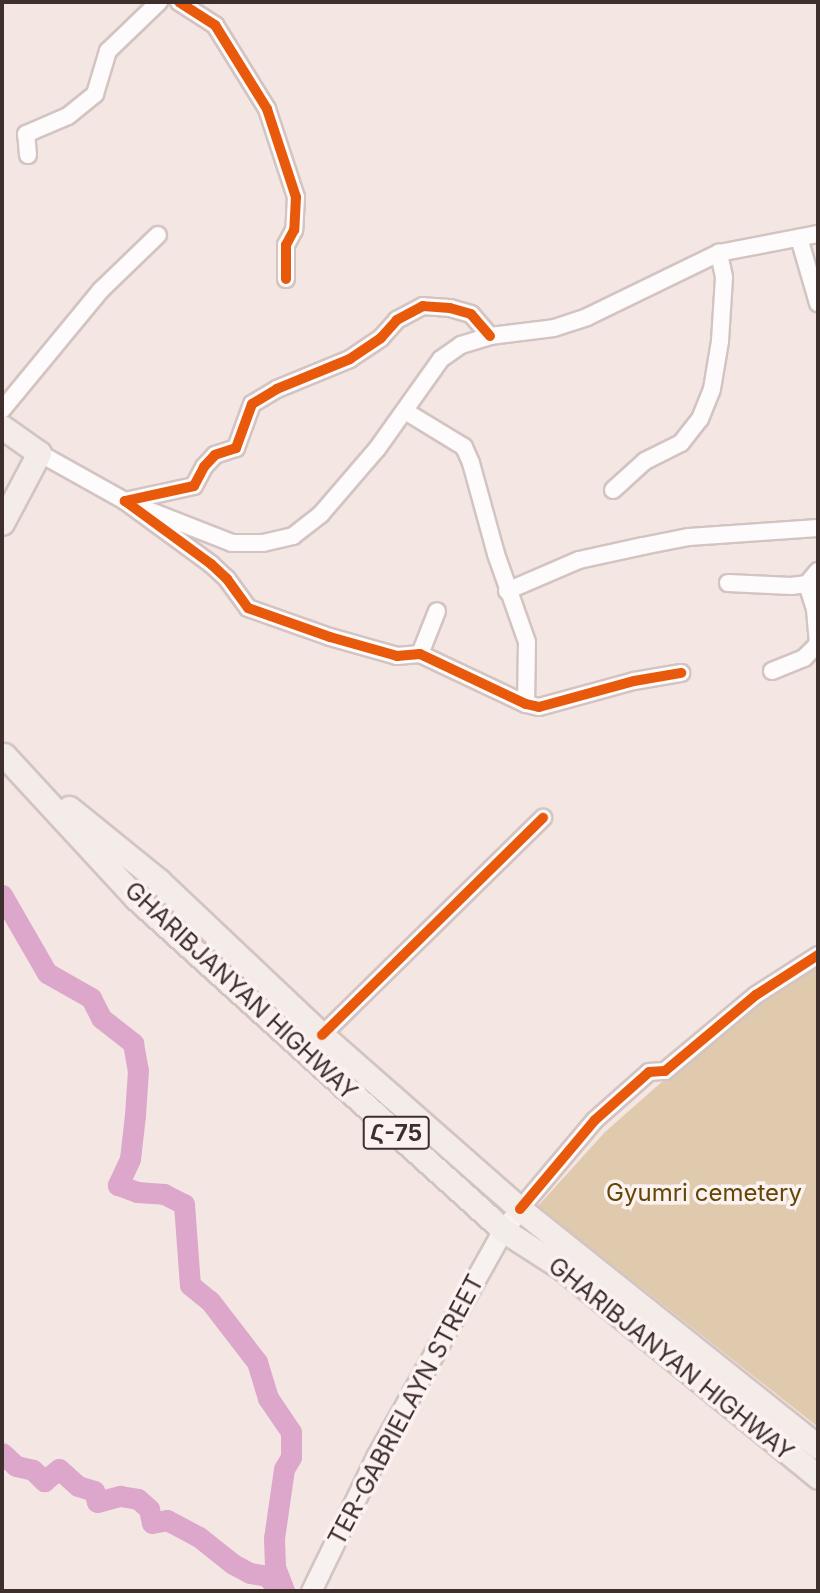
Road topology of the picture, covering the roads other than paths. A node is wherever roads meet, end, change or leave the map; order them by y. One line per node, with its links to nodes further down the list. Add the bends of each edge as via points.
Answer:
1 (159, 2): 3 (street, via 108,51 95,94 68,116 26,134)
2 (179, 2): 8 (street, via 215,25 267,109 296,197 294,230 286,245)
3 (28, 156)
4 (818, 234): 6 (street)
5 (158, 235): 11 (street, via 101,290)
6 (799, 238): 7 (street); 9 (street)
7 (719, 253): 10 (street, via 587,317 554,328); 15 (street, via 724,277 720,341 712,389 700,419 681,443 645,460)
8 (286, 279)
9 (818, 303)
10 (490, 336): 12 (street, via 461,345 441,359); 16 (street, via 471,314 424,306 397,320 381,338 350,359 252,404 236,448 215,455 194,486)
11 (2, 410)
12 (405, 411): 16 (street, via 321,514 293,536 263,543 232,542); 21 (street, via 464,447)
13 (2, 427): 14 (highway)
14 (38, 453): 16 (street); 17 (highway)
15 (613, 490)
16 (125, 501): 24 (street, via 211,564 248,608 397,656)
17 (2, 523)
18 (818, 528): 21 (street, via 689,537 643,545 579,560)
19 (813, 577): 20 (street, via 791,586); 23 (street)
20 (728, 583)
21 (507, 591): 27 (street, via 527,642)
22 (437, 611): 24 (street)
23 (818, 645): 25 (street, via 804,658)
24 (420, 654): 27 (street)
25 (772, 671)
26 (681, 673): 27 (street, via 540,707)
27 (526, 704)
28 (3, 754): 31 (highway, GHARIBJANYAN HIGHWAY / Հ-75, via 159,881); 33 (highway, GHARIBJANYAN HIGHWAY / Հ-75, via 136,898)
29 (543, 817): 31 (street)
30 (818, 955): 32 (street, via 756,995 665,1071 649,1072 595,1120)
31 (323, 1035): 32 (highway, GHARIBJANYAN HIGHWAY / Հ-75)
32 (520, 1209): 33 (main road, TER-GABRIELAYN STREET); 34 (highway, GHARIBJANYAN HIGHWAY / Հ-75)
33 (503, 1230): 35 (highway, GHARIBJANYAN HIGHWAY / Հ-75, via 562,1268); 36 (main road, TER-GABRIELAYN STREET, via 376,1457)
34 (818, 1447)
35 (818, 1476)
36 (311, 1591)

